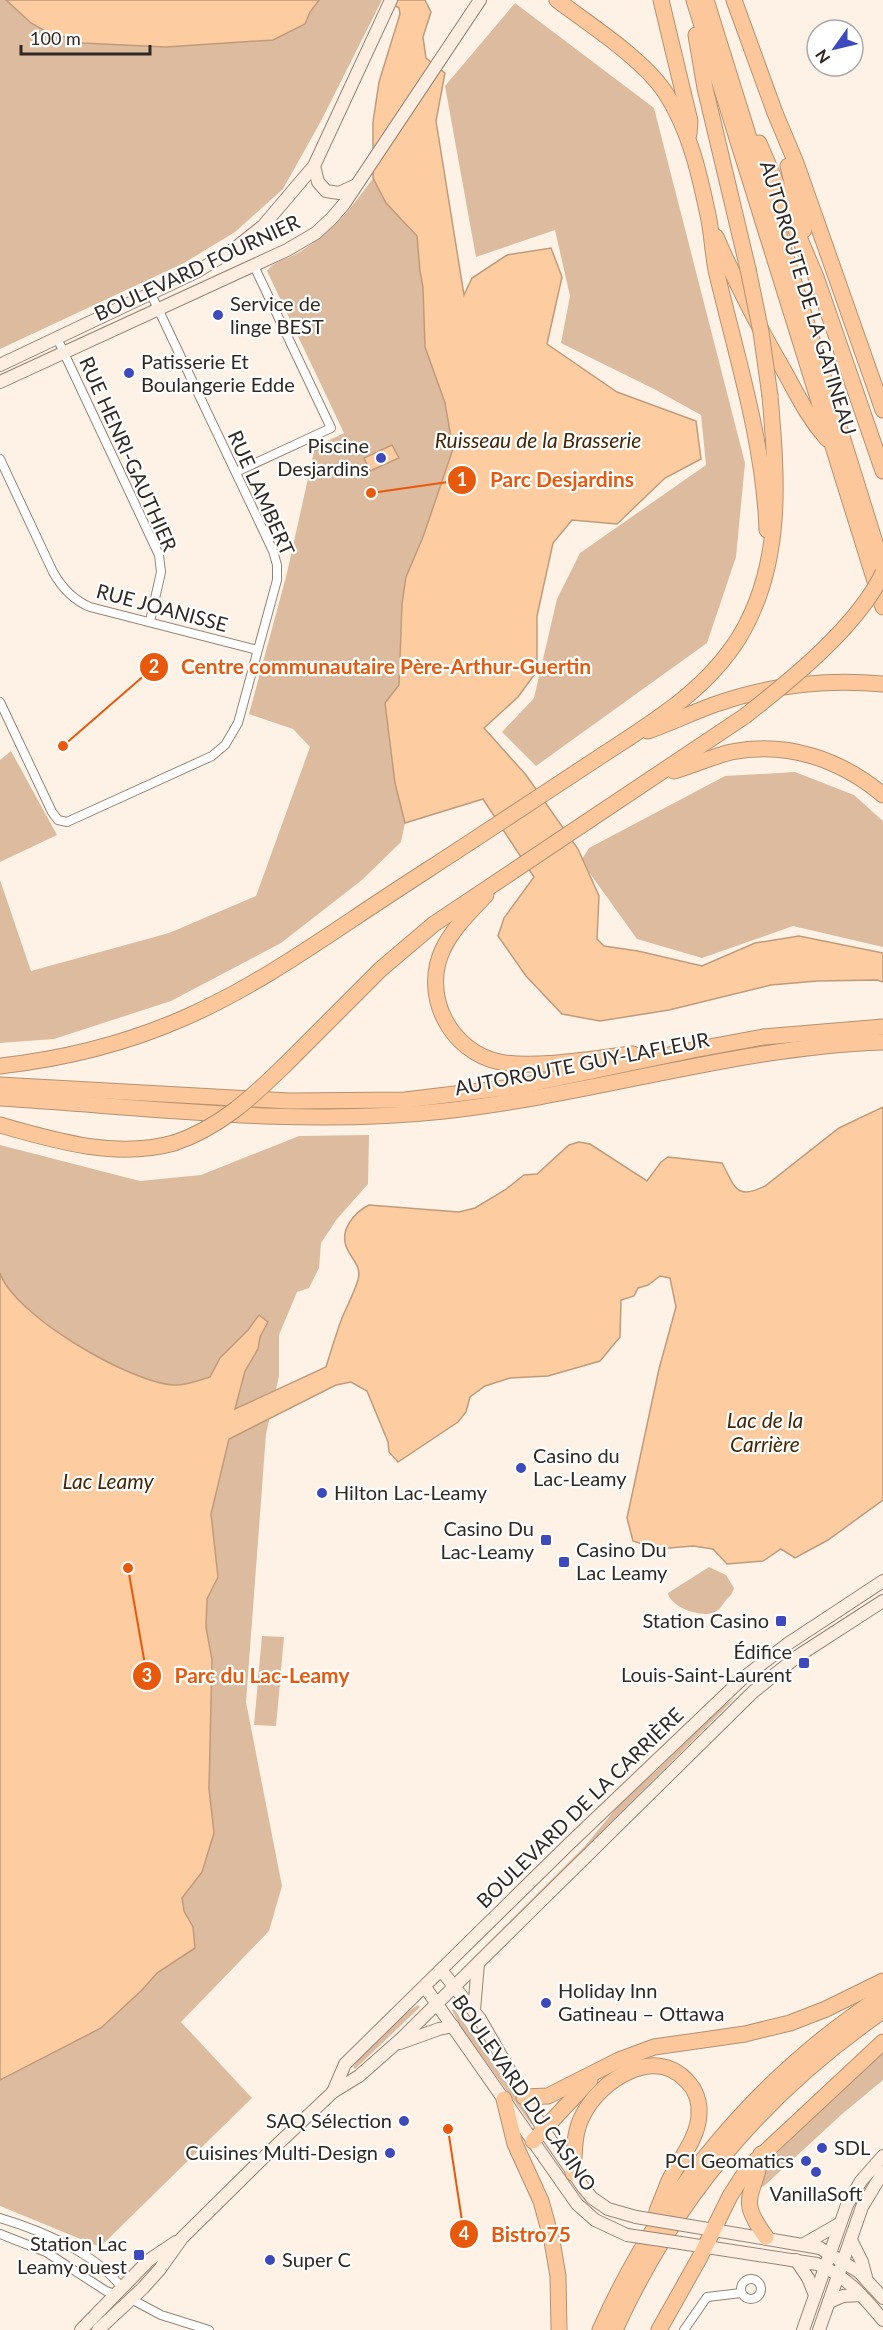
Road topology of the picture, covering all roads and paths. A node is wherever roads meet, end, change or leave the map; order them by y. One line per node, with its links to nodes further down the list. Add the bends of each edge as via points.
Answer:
1 (391, 0): 11 (main road, BOULEVARD FOURNIER)
2 (480, 0): 12 (main road, BOULEVARD FOURNIER)
3 (557, 0): 10 (highway, via 652,76)
4 (661, 0): 10 (highway, via 690,120)
5 (692, 0): 23 (highway, AUTOROUTE DE LA GATINEAU); 27 (highway, bridge, via 705,88 748,269 770,396 776,502)
6 (706, 0): 8 (highway, AUTOROUTE DE LA GATINEAU)
7 (734, 0): 9 (highway)
8 (734, 88): 15 (highway); 28 (highway, AUTOROUTE DE LA GATINEAU)
9 (775, 113): 15 (highway); 22 (highway)
10 (689, 137): 13 (highway)
11 (314, 166): 12 (main road, via 318,182 326,191 339,193); 16 (main road, BOULEVARD FOURNIER, via 275,214 248,239 216,261)
12 (356, 185): 14 (main road, BOULEVARD FOURNIER, via 316,233)
13 (709, 221): 23 (highway, via 764,336 809,418); 27 (highway, via 760,465)
14 (254, 266): 17 (main road, BOULEVARD FOURNIER); 26 (street, via 331,428)
15 (816, 277): 25 (highway)
16 (151, 294): 17 (street, RUE LAMBERT); 18 (main road, BOULEVARD FOURNIER)
17 (158, 309): 19 (main road, BOULEVARD FOURNIER); 26 (street, RUE LAMBERT)
18 (57, 338): 19 (street, RUE HENRI-GAUTHIER); 20 (main road, BOULEVARD FOURNIER)
19 (64, 352): 21 (main road, BOULEVARD FOURNIER); 31 (street, RUE HENRI-GAUTHIER, via 159,555 161,572)
20 (0, 365)
21 (0, 382)
22 (883, 410)
23 (832, 446): 30 (highway, AUTOROUTE DE LA GATINEAU)
24 (0, 459): 31 (street, RUE JOANISSE, via 53,572 69,594 90,607)
25 (883, 471)
26 (236, 472): 32 (street, RUE LAMBERT, via 277,565 277,580)
27 (768, 563): 35 (highway, via 750,617 718,666 687,697)
28 (883, 568)
29 (883, 573): 36 (highway, bridge, via 873,592 792,678 745,716)
30 (883, 607)
31 (150, 621): 32 (street, RUE JOANISSE)
32 (257, 650): 34 (street, RUE LAMBERT, via 238,723 218,752 72,821 62,821 52,812)
33 (883, 684): 35 (highway, via 810,684 762,690 717,703)
34 (0, 702)
35 (626, 740): 42 (highway, via 237,992 141,1035 89,1051)
36 (651, 779): 37 (highway, via 726,754 770,748 824,759); 38 (highway)
37 (883, 795)
38 (505, 876): 41 (highway, via 455,929 437,964 439,1007 451,1031 467,1047 489,1059 521,1064); 45 (highway, bridge, via 407,946 257,1092 202,1132 140,1150 52,1139)
39 (883, 1027): 41 (highway, AUTOROUTE GUY-LAFLEUR, via 798,1033)
40 (883, 1042): 44 (highway, AUTOROUTE GUY-LAFLEUR, via 759,1053 523,1100 402,1114 275,1116)
41 (713, 1046): 43 (highway, AUTOROUTE GUY-LAFLEUR, via 520,1086 393,1100 278,1101)
42 (0, 1066)
43 (0, 1085)
44 (0, 1098)
45 (0, 1125)
46 (883, 1581): 49 (main road, BOULEVARD DE LA CARRIÈRE, via 742,1678)
47 (883, 1600): 48 (main road, BOULEVARD DE LA CARRIÈRE, via 806,1650 753,1692)
48 (478, 1964): 52 (main road, BOULEVARD DE LA CARRIÈRE); 55 (main road)
49 (441, 1970): 51 (main road, BOULEVARD DE LA CARRIÈRE); 52 (main road, BOULEVARD DU CASINO)
50 (883, 1981): 60 (highway, via 790,2023 746,2034 654,2047)
51 (424, 1986): 54 (main road, BOULEVARD DU CASINO); 61 (main road, BOULEVARD DE LA CARRIÈRE, via 345,2064)
52 (455, 1986): 54 (main road, BOULEVARD DE LA CARRIÈRE); 55 (main road, BOULEVARD DU CASINO)
53 (883, 1995): 77 (highway, via 809,2050 744,2111 688,2178)
54 (438, 2003): 57 (main road, BOULEVARD DU CASINO); 59 (main road, BOULEVARD DE LA CARRIÈRE)
55 (474, 2010): 62 (main road, BOULEVARD DU CASINO)
56 (883, 2011): 98 (highway, via 799,2076 719,2160 660,2244)
57 (453, 2026): 59 (main road); 63 (main road, BOULEVARD DU CASINO)
58 (883, 2042): 65 (highway)
59 (395, 2045): 61 (main road, BOULEVARD DE LA CARRIÈRE)
60 (600, 2070): 62 (highway, via 548,2096); 64 (highway)
61 (333, 2092): 74 (main road, BOULEVARD DE LA CARRIÈRE)
62 (524, 2097): 64 (main road, BOULEVARD DU CASINO)
63 (504, 2099): 64 (main road, BOULEVARD DU CASINO); 96 (highway, via 515,2144 541,2201 552,2241 558,2276)
64 (538, 2135): 68 (main road, BOULEVARD DU CASINO); 78 (main road, BOULEVARD DU CASINO, bridge, via 581,2209 600,2223 627,2235)
65 (761, 2154): 71 (highway, via 740,2179); 73 (highway, via 749,2206)
66 (883, 2156): 70 (main road, via 861,2181)
67 (883, 2172): 75 (main road, via 865,2201)
68 (573, 2173): 71 (main road, BOULEVARD DU CASINO, bridge, via 585,2190 615,2212); 77 (highway, via 579,2122 605,2087 646,2066 669,2068 685,2079 697,2097 698,2123)
69 (0, 2218): 85 (street, via 69,2247 116,2280)
70 (839, 2224): 76 (main road); 79 (main road)
71 (714, 2229): 73 (main road, BOULEVARD DU CASINO); 78 (highway)
72 (0, 2234): 85 (street, via 46,2252 105,2291)
73 (766, 2237): 76 (main road, BOULEVARD DU CASINO)
74 (182, 2238): 85 (main road, BOULEVARD DE LA CARRIÈRE, via 149,2260); 90 (main road, BOULEVARD DE LA CARRIÈRE, via 160,2270)
75 (851, 2240): 81 (main road); 84 (main road)
76 (804, 2244): 79 (main road, BOULEVARD DU CASINO)
77 (644, 2245): 97 (highway)
78 (705, 2247): 80 (main road, BOULEVARD DU CASINO); 99 (highway)
79 (829, 2252): 81 (main road, BOULEVARD DU CASINO); 82 (main road)
80 (796, 2260): 82 (main road, BOULEVARD DU CASINO); 87 (main road)
81 (843, 2261): 83 (main road); 84 (main road, BOULEVARD DU CASINO)
82 (824, 2267): 83 (main road, BOULEVARD DU CASINO); 87 (main road)
83 (838, 2275): 88 (main road, BOULEVARD DU CASINO); 91 (main road)
84 (866, 2278): 89 (main road)
85 (118, 2291): 90 (main road); 93 (main road, BOULEVARD DE LA CARRIÈRE)
86 (741, 2293): 100 (street, via 704,2298)
87 (814, 2295): 101 (main road)
88 (861, 2295): 91 (main road); 92 (main road, BOULEVARD DU CASINO)
89 (883, 2298)
90 (131, 2299): 94 (main road, BOULEVARD DE LA CARRIÈRE); 95 (street, via 161,2315)
91 (829, 2302): 102 (main road)
92 (883, 2320)
93 (81, 2330)
94 (98, 2330)
95 (209, 2330)
96 (559, 2330)
97 (600, 2330)
98 (615, 2330)
99 (659, 2330)
100 (684, 2330)
101 (803, 2330)
102 (819, 2330)

